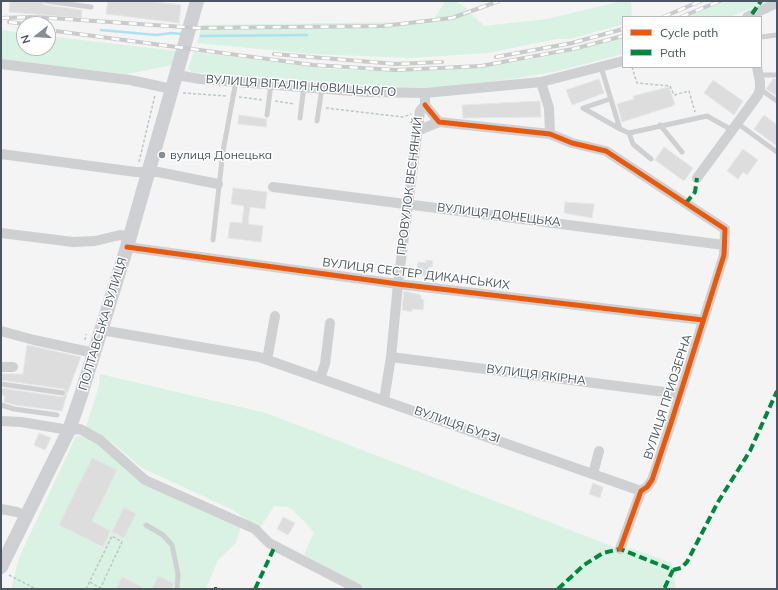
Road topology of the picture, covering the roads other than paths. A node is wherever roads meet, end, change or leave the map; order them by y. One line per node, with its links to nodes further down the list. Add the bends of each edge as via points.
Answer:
1 (46, 1): 3 (lane)
2 (197, 1): 13 (main road, ПОЛТАВСЬКА ВУЛИЦЯ)
3 (75, 3): 5 (lane)
4 (777, 3): 6 (street)
5 (91, 7)
6 (749, 16)
7 (777, 35): 8 (lane)
8 (762, 36)
9 (622, 61): 11 (street, ВУЛИЦЯ ВІТАЛІЯ НОВИЦЬКОГО)
10 (1, 64): 20 (street, via 130,80)
11 (601, 67): 16 (street, ВУЛИЦЯ ВІТАЛІЯ НОВИЦЬКОГО); 23 (lane)
12 (758, 71): 14 (lane); 21 (street)
13 (177, 75): 15 (street, ВУЛИЦЯ ВІТАЛІЯ НОВИЦЬКОГО); 20 (main road, ПОЛТАВСЬКА ВУЛИЦЯ)
14 (777, 75)
15 (236, 81): 17 (street, ВУЛИЦЯ ВІТАЛІЯ НОВИЦЬКОГО); 42 (lane)
16 (541, 82): 22 (street, ВУЛИЦЯ ВІТАЛІЯ НОВИЦЬКОГО); 35 (street, via 549,108)
17 (271, 84): 18 (street, ВУЛИЦЯ ВІТАЛІЯ НОВИЦЬКОГО); 26 (lane)
18 (304, 86): 19 (street, ВУЛИЦЯ ВІТАЛІЯ НОВИЦЬКОГО); 27 (lane)
19 (322, 88): 22 (street, ВУЛИЦЯ ВІТАЛІЯ НОВИЦЬКОГО); 28 (lane)
20 (172, 89): 40 (main road, ПОЛТАВСЬКА ВУЛИЦЯ)
21 (760, 89): 24 (lane); 31 (street)
22 (425, 93): 25 (street, ПРОВУЛОК ВЕСНЯНИЙ)
23 (610, 99): 33 (lane); 33 (lane, via 583,108)
24 (777, 101)
25 (425, 105): 29 (street); 32 (street, ПРОВУЛОК ВЕСНЯНИЙ, via 420,111)
26 (268, 115)
27 (300, 118)
28 (317, 121)
29 (439, 122): 32 (street); 35 (street)
30 (660, 126): 31 (lane, via 707,116); 34 (lane); 36 (lane)
31 (735, 127): 37 (lane); 41 (street)
32 (419, 130): 44 (street, ПРОВУЛОК ВЕСНЯНИЙ)
33 (620, 130): 34 (lane)
34 (629, 133): 39 (lane, via 633,144)
35 (550, 134): 48 (street, via 572,144 606,151 723,226 726,232)
36 (682, 152)
37 (777, 152)
38 (1, 154): 40 (street)
39 (651, 160)
40 (142, 172): 42 (street, via 158,172); 47 (main road, ПОЛТАВСЬКА ВУЛИЦЯ)
41 (697, 178)
42 (218, 184): 46 (lane)
43 (273, 187): 44 (street, ВУЛИЦЯ ДОНЕЦЬКА)
44 (408, 204): 48 (street, ВУЛИЦЯ ДОНЕЦЬКА); 49 (street, ПРОВУЛОК ВЕСНЯНИЙ)
45 (1, 233): 47 (street, ВУЛИЦЯ СЕСТЕР ДИКАНСЬКИХ, via 73,242 95,241 120,235)
46 (213, 240)
47 (128, 242): 49 (street, ВУЛИЦЯ СЕСТЕР ДИКАНСЬКИХ); 53 (main road, ПОЛТАВСЬКА ВУЛИЦЯ)
48 (724, 245): 51 (street, ВУЛИЦЯ ПРИОЗЕРНА, via 724,255)
49 (398, 284): 51 (street, ВУЛИЦЯ СЕСТЕР ДИКАНСЬКИХ); 56 (street, ПРОВУЛОК ВЕСНЯНИЙ)
50 (275, 316): 57 (street)
51 (703, 320): 63 (street, ВУЛИЦЯ ПРИОЗЕРНА)
52 (330, 323): 60 (street, via 325,364)
53 (101, 330): 55 (main road, ПОЛТАВСЬКА ВУЛИЦЯ); 57 (street, ВУЛИЦЯ БУРЗІ)
54 (1, 331): 55 (street)
55 (94, 353): 70 (main road, ПОЛТАВСЬКА ВУЛИЦЯ)
56 (391, 357): 63 (street, ВУЛИЦЯ ЯКІРНА); 64 (street, ПРОВУЛОК ВЕСНЯНИЙ)
57 (267, 360): 60 (street, ВУЛИЦЯ БУРЗІ)
58 (1, 367): 59 (street)
59 (13, 367)
60 (320, 378): 64 (street, ВУЛИЦЯ БУРЗІ)
61 (1, 384): 62 (lane)
62 (63, 393)
63 (680, 394): 73 (street, ВУЛИЦЯ ПРИОЗЕРНА, via 652,480)
64 (384, 400): 72 (street, ВУЛИЦЯ БУРЗІ)
65 (1, 405): 66 (lane)
66 (23, 410): 67 (lane); 69 (lane)
67 (57, 415)
68 (1, 421): 69 (street)
69 (21, 422): 70 (street)
70 (69, 430): 75 (main road, ПОЛТАВСЬКА ВУЛИЦЯ); 80 (street, via 80,429 100,440 145,480 255,529 269,543)
71 (599, 451): 72 (street)
72 (593, 474): 73 (street, ВУЛИЦЯ БУРЗІ)
73 (641, 490): 77 (street, ВУЛИЦЯ ПРИОЗЕРНА)
74 (1, 509): 75 (street)
75 (26, 516): 78 (main road, ПОЛТАВСЬКА ВУЛИЦЯ)
76 (146, 525): 79 (lane, via 163,535 172,545 178,574)
77 (620, 549)
78 (5, 571)
79 (177, 589)
80 (358, 589)

